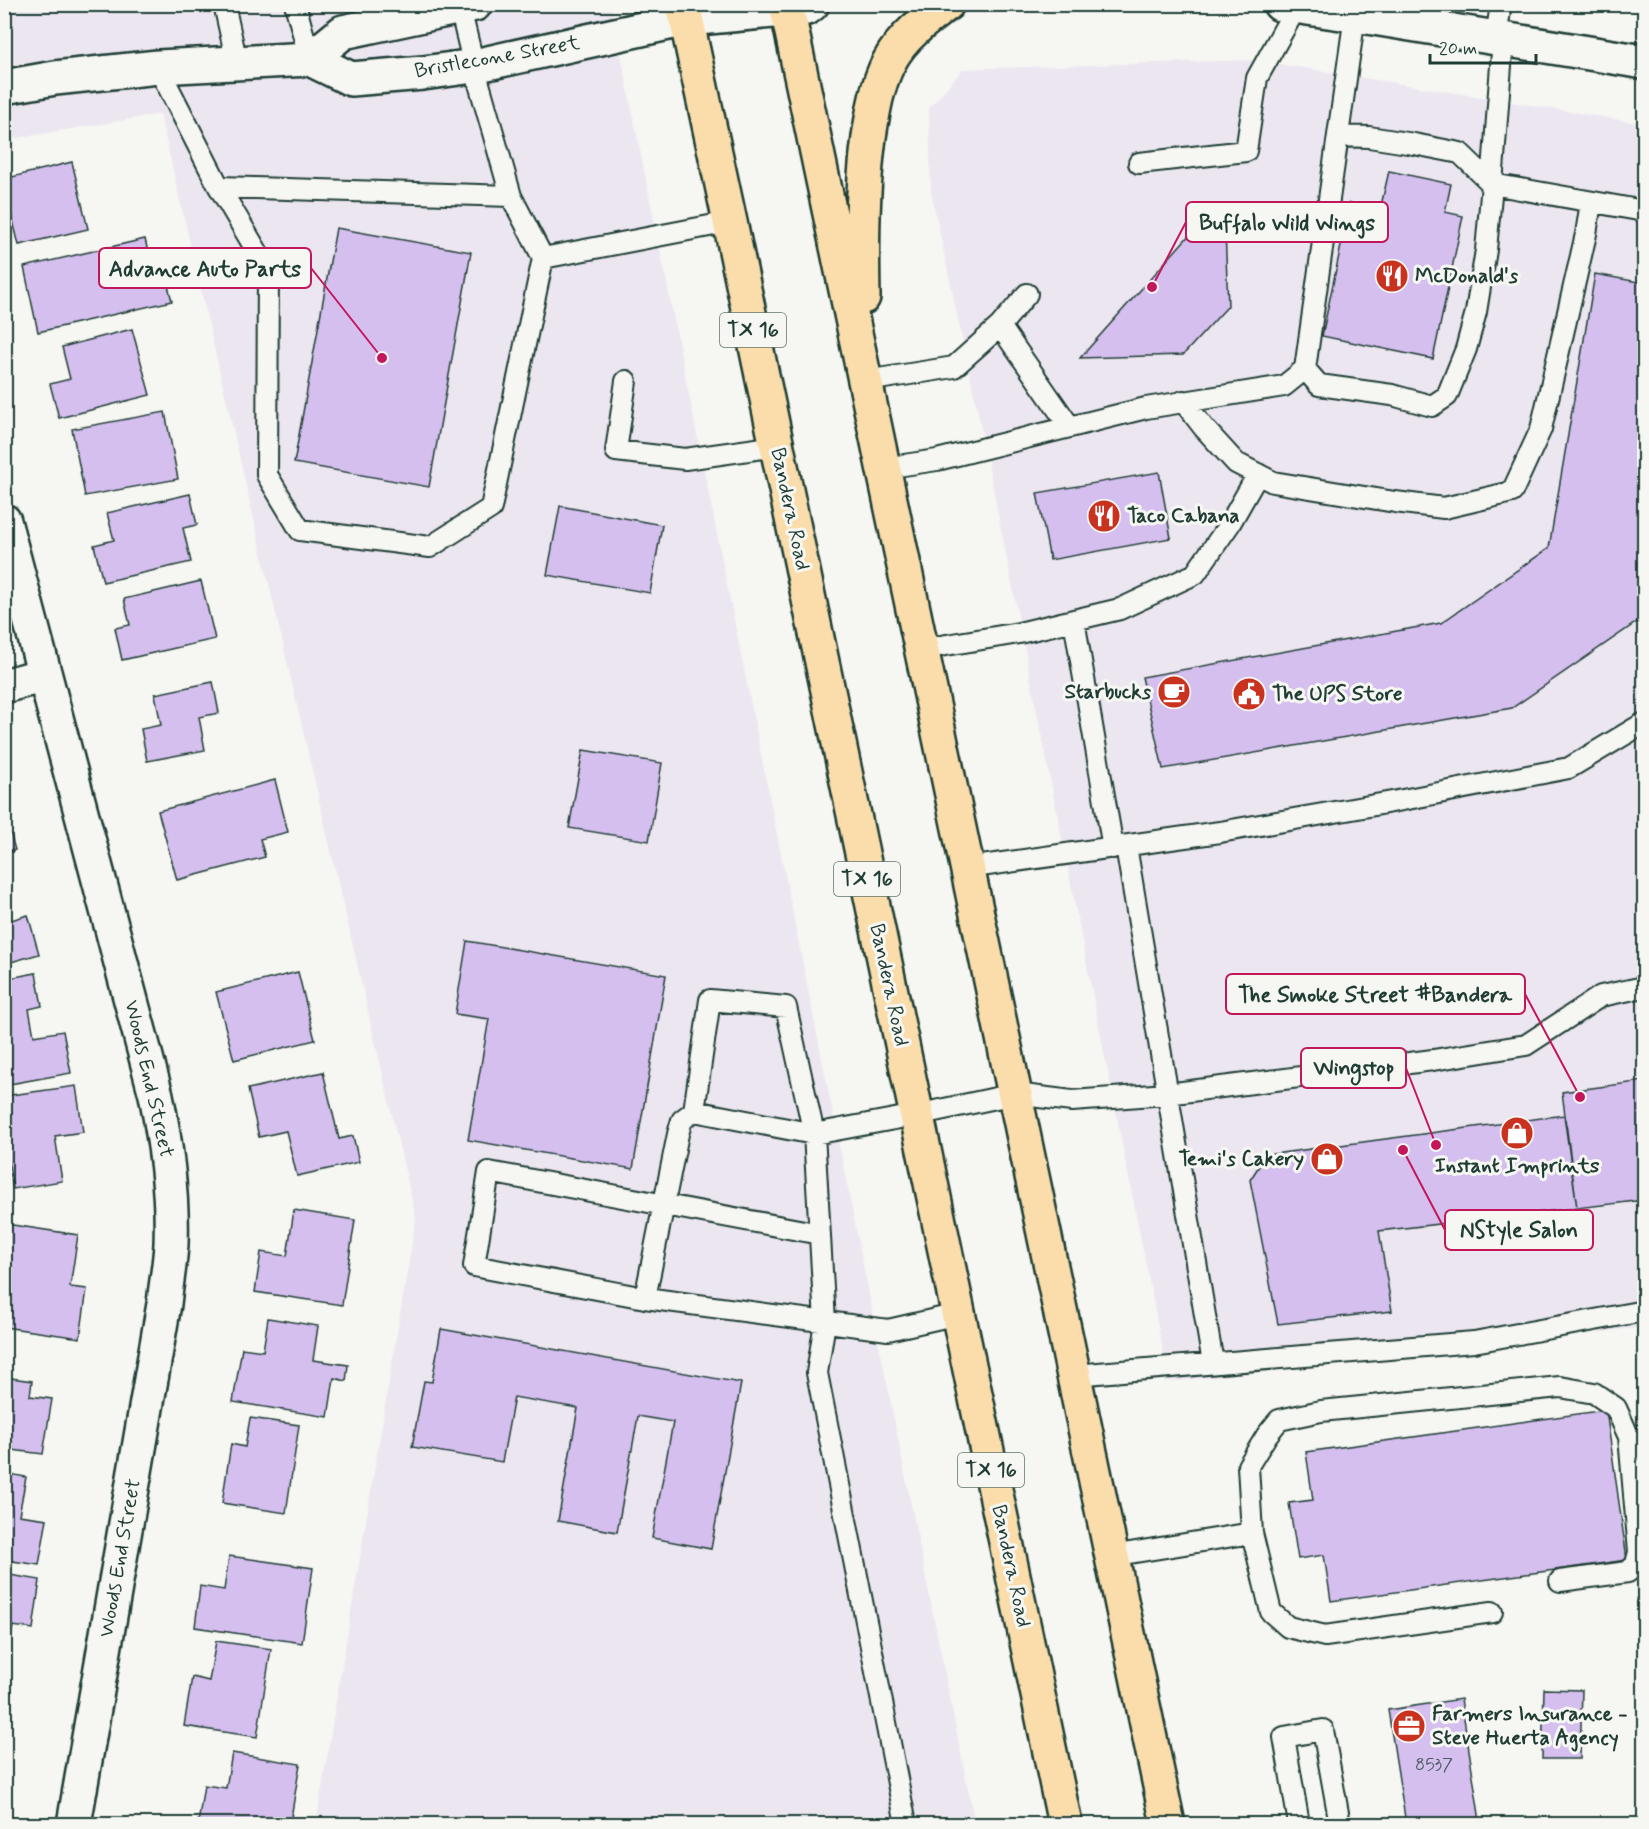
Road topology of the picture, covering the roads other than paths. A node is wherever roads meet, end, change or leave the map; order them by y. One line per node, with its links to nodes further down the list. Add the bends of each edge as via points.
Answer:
1 (224, 4): 12 (lane)
2 (295, 4): 11 (lane)
3 (947, 4): 29 (main road, via 915,28 889,61 874,102 862,218)
4 (1501, 4): 10 (lane)
5 (1291, 5): 9 (street); 18 (lane, via 1257,78 1246,151)
6 (468, 6): 11 (street, via 343,32); 14 (lane)
7 (795, 6): 8 (street, Bristlecone Street); 29 (main road)
8 (685, 12): 14 (street, Bristlecone Street); 24 (main road, Bandera Road / TX 16)
9 (1355, 15): 10 (street); 17 (lane)
10 (1500, 39): 13 (street); 19 (lane)
11 (310, 59): 12 (street, Bristlecone Street); 14 (street, Bristlecone Street, via 351,79)
12 (237, 63): 15 (street, Bristlecone Street)
13 (1644, 63)
14 (474, 66): 21 (lane)
15 (158, 67): 16 (street, Bristlecone Street); 20 (lane)
16 (4, 87)
17 (1339, 136): 19 (lane, via 1460,153); 28 (lane)
18 (1139, 163)
19 (1492, 184): 22 (lane); 28 (lane, via 1476,312 1447,396 1432,406 1392,395 1319,385)
20 (219, 187): 21 (lane); 25 (lane, via 268,270 267,475 300,530 430,547 491,508)
21 (511, 196): 25 (lane)
22 (1591, 202): 23 (lane); 35 (lane, via 1541,429 1512,492 1444,508 1273,482)
23 (1644, 211)
24 (730, 222): 25 (lane); 33 (main road, Bandera Road / TX 16)
25 (543, 258)
26 (1027, 294): 27 (lane)
27 (1000, 326): 29 (lane, via 954,367); 32 (lane)
28 (1305, 369): 31 (lane, via 1284,386)
29 (864, 374): 34 (main road)
30 (626, 381): 33 (lane, via 616,451 685,459)
31 (1183, 401): 32 (lane); 35 (lane, via 1236,463)
32 (1070, 427): 34 (lane, via 937,460)
33 (777, 446): 48 (main road, Bandera Road / TX 16)
34 (884, 468): 38 (main road)
35 (1258, 474): 37 (lane, via 1195,574 1120,609)
36 (4, 521): 39 (street, Woods End Street)
37 (1074, 620): 38 (lane); 42 (lane)
38 (922, 649): 43 (main road)
39 (44, 675): 40 (street); 62 (street, Woods End Street, via 156,1095 171,1194 171,1245 164,1304)
40 (4, 686)
41 (1644, 723): 42 (lane, via 1569,768)
42 (1120, 847): 43 (lane); 46 (lane)
43 (967, 868): 45 (main road)
44 (1644, 987): 46 (lane, via 1601,996 1526,1045)
45 (1015, 1094): 46 (lane, via 1072,1101); 48 (lane); 57 (main road)
46 (1167, 1094): 56 (lane)
47 (694, 1111): 49 (lane); 49 (lane, via 710,1000 786,1007); 50 (lane, via 682,1120)
48 (916, 1115): 49 (lane); 54 (main road, Bandera Road / TX 16)
49 (814, 1134): 51 (lane)
50 (663, 1206): 51 (lane); 52 (lane); 52 (lane, via 489,1172 474,1266)
51 (820, 1234): 55 (lane)
52 (645, 1298): 55 (lane)
53 (1644, 1311): 56 (lane, via 1474,1342)
54 (958, 1314): 55 (lane, via 888,1330); 64 (main road, Bandera Road / TX 16)
55 (825, 1322): 63 (lane, via 817,1373)
56 (1213, 1363): 57 (lane)
57 (1074, 1375): 59 (main road)
58 (1252, 1533): 59 (lane); 60 (lane, via 1248,1466 1279,1420 1321,1411 1560,1387 1594,1393 1616,1408 1629,1437 1639,1552 1629,1572); 61 (lane, via 1271,1612 1288,1627 1325,1636)
59 (1111, 1556): 65 (main road)
60 (1560, 1581)
61 (1492, 1612)
62 (74, 1824)
63 (906, 1824)
64 (1065, 1824)
65 (1168, 1824)
66 (1299, 1824): 67 (lane, via 1284,1737 1323,1730)
67 (1340, 1824)

